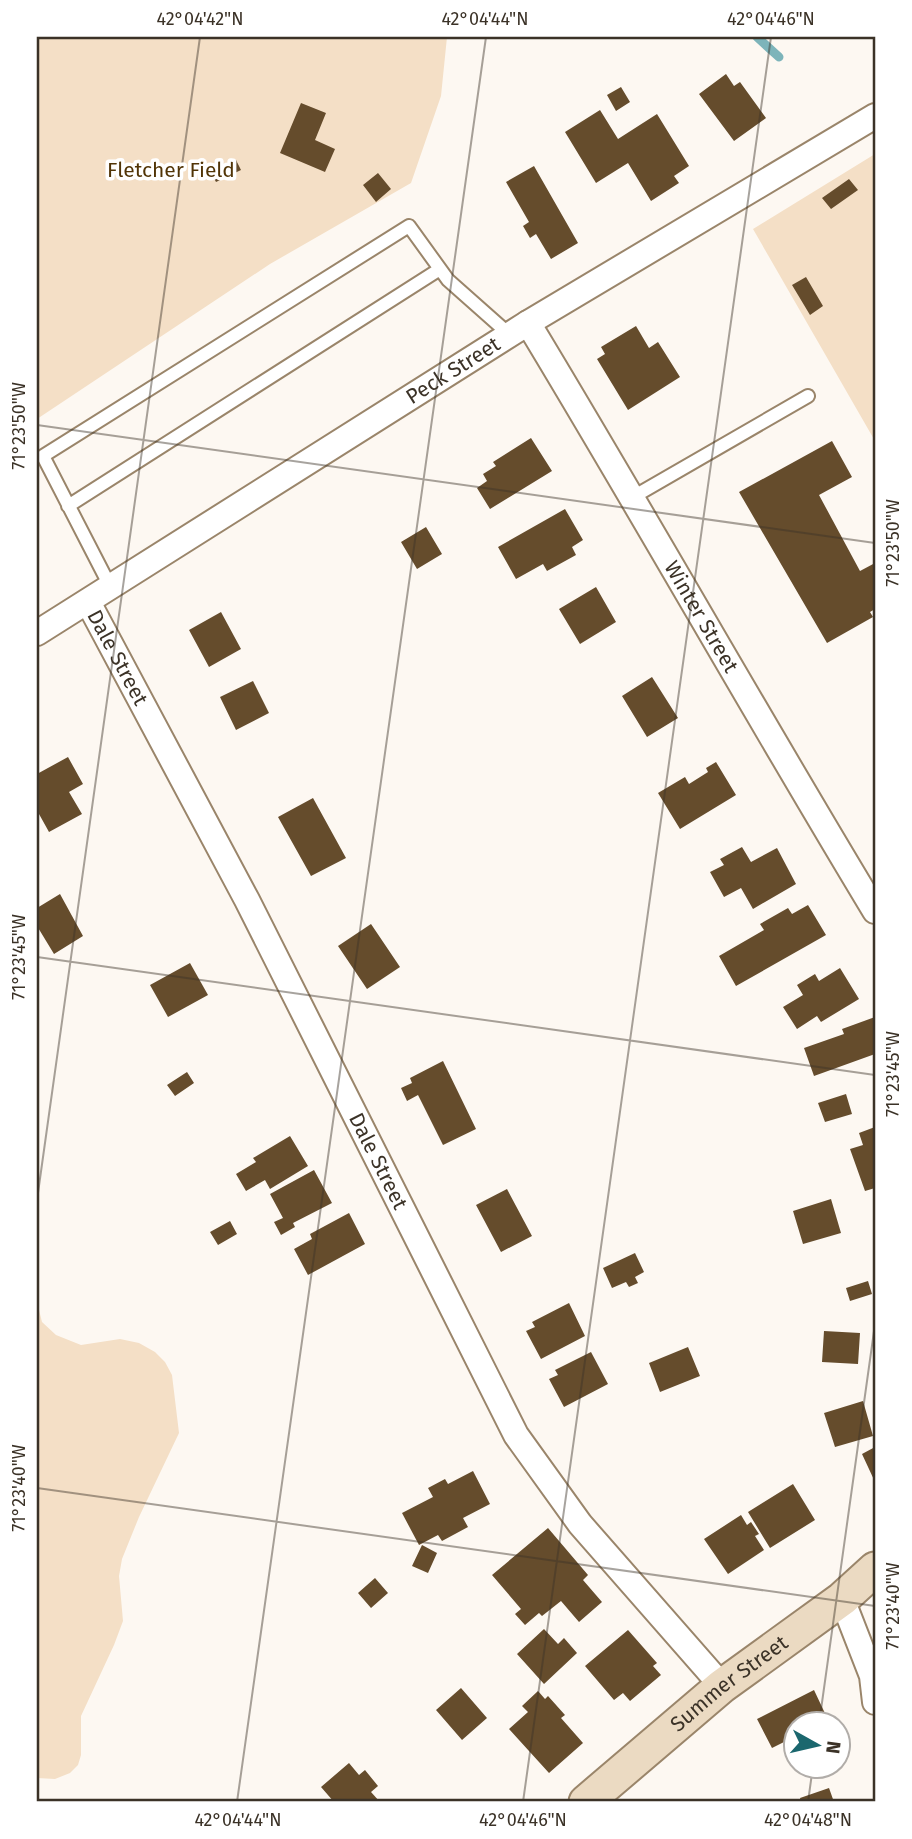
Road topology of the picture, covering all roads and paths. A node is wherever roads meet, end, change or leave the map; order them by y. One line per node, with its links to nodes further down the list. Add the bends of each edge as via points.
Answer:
1 (875, 116): 3 (street, Peck Street)
2 (440, 270): 3 (lane); 6 (lane); 6 (lane, via 409,226 43,456)
3 (519, 329): 5 (street, Winter Street); 7 (street, Peck Street)
4 (808, 396): 5 (lane)
5 (632, 497): 10 (street, Winter Street)
6 (68, 506): 7 (lane)
7 (111, 588): 8 (street, Peck Street)
8 (88, 602): 9 (street, Peck Street); 13 (street, Dale Street, via 247,900 516,1435 580,1524)
9 (37, 633)
10 (875, 911)
11 (875, 1569): 12 (main road, Summer Street)
12 (842, 1599): 13 (main road, Summer Street); 14 (street, via 872,1676)
13 (722, 1686): 15 (main road, Summer Street)
14 (875, 1702)
15 (586, 1802)

